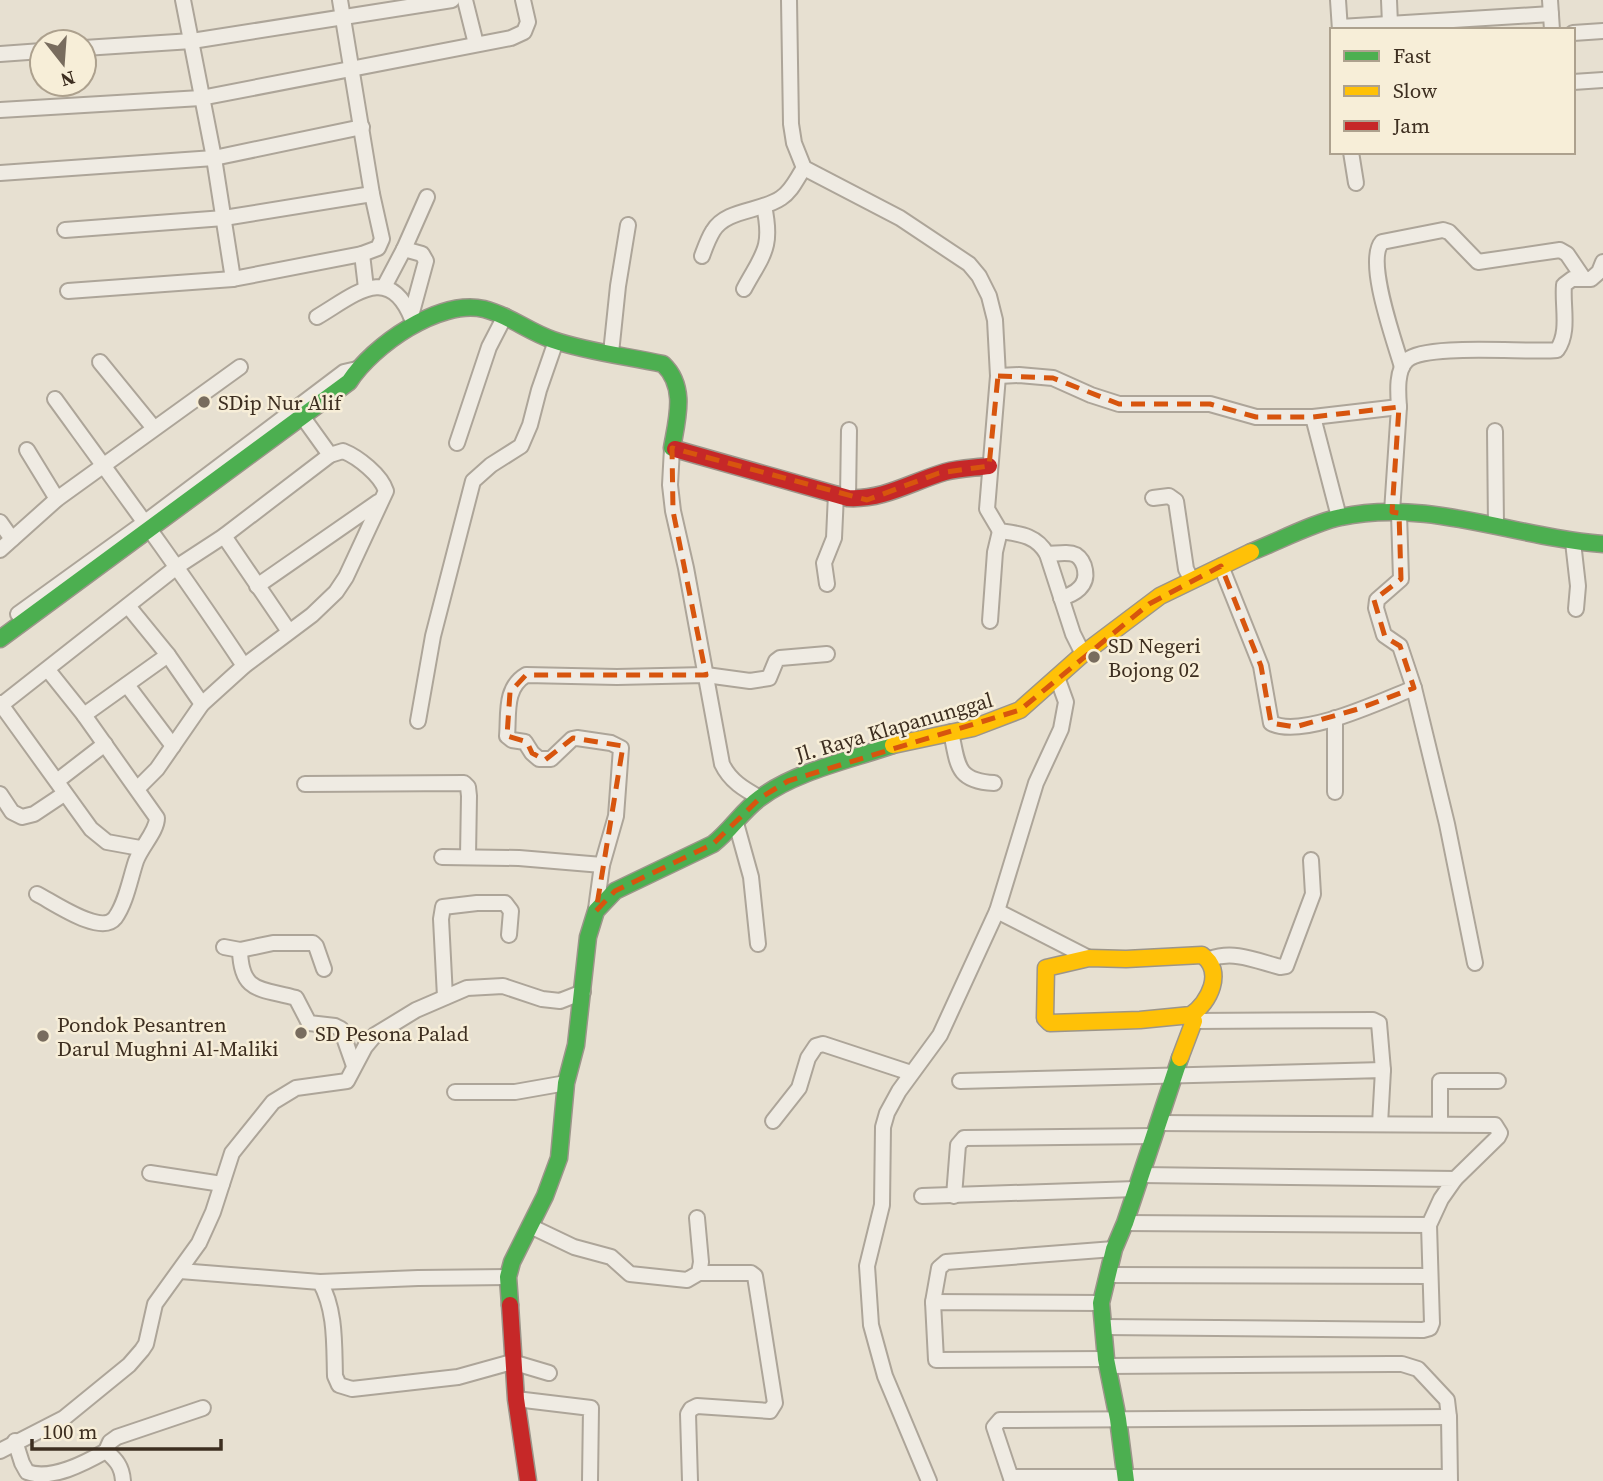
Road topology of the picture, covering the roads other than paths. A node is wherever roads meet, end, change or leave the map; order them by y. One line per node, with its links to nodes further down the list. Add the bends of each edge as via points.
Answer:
1 (183, 0): 17 (street)
2 (340, 0): 10 (street)
3 (452, 0): 10 (street)
4 (465, 0): 18 (street)
5 (523, 0): 18 (street, via 528,22 524,32)
6 (789, 0): 30 (street, via 791,124)
7 (1338, 0): 12 (street)
8 (1389, 0): 11 (street)
9 (1551, 7): 11 (street); 14 (street)
10 (344, 19): 17 (street); 22 (street)
11 (1390, 24): 13 (street)
12 (1340, 28)
13 (1350, 28)
14 (1552, 28)
15 (1603, 31): 16 (street)
16 (1575, 33)
17 (192, 41): 19 (street); 25 (street)
18 (476, 44): 22 (street)
19 (98, 47)
20 (28, 52): 21 (street)
21 (0, 54)
22 (352, 68): 25 (street); 27 (street)
23 (1603, 80): 24 (street)
24 (1575, 82)
25 (201, 98): 26 (street); 29 (street)
26 (0, 110)
27 (362, 127): 29 (street); 33 (street)
28 (1351, 154): 32 (street)
29 (214, 158): 31 (street); 36 (street)
30 (804, 168): 35 (street, via 789,192); 57 (street, via 900,218 969,264 989,296)
31 (0, 173)
32 (1356, 183)
33 (372, 194): 36 (street); 40 (street, via 382,239 374,251)
34 (427, 197): 39 (street)
35 (764, 206): 41 (street, via 723,221 714,229); 47 (street, via 766,251)
36 (224, 218): 38 (street); 43 (street)
37 (628, 225): 53 (street)
38 (65, 230)
39 (404, 249): 45 (street); 51 (street, via 422,254 426,261)
40 (362, 254): 43 (street); 46 (street)
41 (702, 256)
42 (1603, 262): 44 (street, via 1596,276)
43 (233, 279): 48 (street)
44 (1584, 279): 56 (street, via 1564,285 1564,323 1557,350 1429,353 1412,357); 56 (street, via 1560,250 1478,262 1443,230 1382,242 1376,257 1380,289)
45 (384, 287): 46 (street); 51 (street, via 400,297)
46 (366, 288): 50 (street)
47 (744, 289)
48 (68, 290)
49 (505, 316): 51 (street, via 469,306); 52 (street); 65 (street, via 489,347)
50 (317, 317)
51 (412, 320): 60 (street, via 357,369 349,382)
52 (556, 341): 53 (street); 113 (street, via 521,446 473,481 433,636)
53 (611, 353): 66 (street, via 671,369 680,398)
54 (100, 362): 62 (street)
55 (240, 367): 62 (street)
56 (1402, 367): 59 (street)
57 (998, 376): 61 (street, via 1053,378 1127,405 1210,404 1255,417); 70 (street)
58 (55, 398): 69 (street)
59 (1399, 407): 61 (street); 75 (street)
60 (300, 412): 68 (street); 79 (street)
61 (1313, 417): 76 (street)
62 (153, 428): 69 (street)
63 (849, 430): 71 (street)
64 (1495, 431): 78 (street)
65 (457, 443)
66 (672, 448): 71 (street); 105 (street, via 673,512)
67 (27, 450): 73 (street)
68 (330, 456): 74 (street, via 343,451 350,454 383,481 386,491); 81 (street)
69 (103, 464): 73 (street); 79 (street)
70 (989, 466): 71 (street, via 939,473 881,498); 80 (street, via 987,509)
71 (842, 496): 91 (street, via 824,563)
72 (1153, 498): 90 (street, via 1169,496 1176,501)
73 (57, 499): 82 (street)
74 (382, 500): 92 (street); 98 (street, via 336,592)
75 (1395, 512): 76 (street, Jl. Raya Klapanunggal); 78 (street, Jl. Raya Klapanunggal); 108 (street, via 1401,579 1376,604 1384,635 1400,646)
76 (1339, 517): 89 (street, Jl. Raya Klapanunggal)
77 (0, 522): 82 (street)
78 (1496, 526): 83 (street, Jl. Raya Klapanunggal)
79 (147, 527): 85 (street); 88 (street)
80 (1000, 531): 87 (street, via 1024,534); 96 (street)
81 (224, 536): 88 (street); 92 (street)
82 (12, 539): 86 (street)
83 (1573, 542): 84 (street, Jl. Raya Klapanunggal); 95 (street)
84 (1603, 544)
85 (115, 549): 97 (street); 99 (street)
86 (0, 550)
87 (1047, 554): 93 (street); 93 (street, via 1073,554 1084,566 1081,588)
88 (178, 566): 94 (street); 103 (street)
89 (1221, 566): 90 (street, Jl. Raya Klapanunggal); 112 (street, via 1261,666 1271,723 1286,728)
90 (1191, 579): 101 (street, Jl. Raya Klapanunggal)
91 (827, 584)
92 (257, 586): 98 (street)
93 (1061, 598): 101 (street)
94 (128, 606): 102 (street); 104 (street)
95 (1576, 609)
96 (990, 621)
97 (0, 628)
98 (288, 630): 103 (street)
99 (0, 639)
100 (827, 654): 105 (street, via 778,659 766,679)
101 (1083, 654): 106 (street, Jl. Raya Klapanunggal)
102 (168, 655): 107 (street); 109 (street)
103 (244, 666): 109 (street)
104 (48, 670): 110 (street); 111 (street)
105 (706, 675): 124 (street, via 722,764 736,783); 130 (street, via 526,675 514,684 507,736 525,742 539,759 551,759 577,738 621,748 615,816)
106 (1057, 677): 114 (street, Jl. Raya Klapanunggal, via 1020,710); 133 (street, via 1066,702 1061,730 1036,783)
107 (127, 685): 111 (street); 116 (street)
108 (1414, 688): 112 (street); 140 (street)
109 (202, 704): 116 (street)
110 (1, 705): 117 (street)
111 (84, 715): 115 (street)
112 (1335, 718): 121 (street)
113 (418, 721)
114 (951, 732): 119 (street, via 960,771 978,782); 124 (street, Jl. Raya Klapanunggal, via 813,771)
115 (105, 744): 117 (street); 120 (street)
116 (173, 746): 120 (street)
117 (57, 781): 123 (street)
118 (305, 783): 127 (street, via 464,783 470,796)
119 (994, 783)
120 (138, 788): 126 (street, via 158,818)
121 (1335, 792)
122 (0, 794): 123 (street, via 12,812 22,817)
123 (64, 794): 126 (street, via 107,842)
124 (760, 798): 125 (street, Jl. Raya Klapanunggal)
125 (736, 823): 132 (street, Jl. Raya Klapanunggal, via 713,844 615,891); 135 (street, via 751,877)
126 (140, 848): 131 (street, via 118,912 105,925)
127 (468, 856): 128 (street); 130 (street)
128 (442, 857)
129 (1311, 860): 139 (street, via 1313,894 1286,966 1223,954)
130 (602, 865): 132 (street)
131 (37, 894)
132 (596, 911): 142 (street, via 588,937)
133 (997, 911): 138 (street); 147 (street, via 940,1035)
134 (509, 935): 143 (street, via 511,911 505,903 443,907)
135 (758, 944)
136 (224, 947): 137 (street)
137 (240, 950): 141 (street, via 273,943 313,943); 145 (street, via 247,981 296,998 309,1023 341,1029)
138 (1089, 958): 139 (street, via 1194,954); 144 (street, via 1046,968 1047,1021)
139 (1210, 959): 144 (street, via 1214,966 1206,1002)
140 (1475, 963)
141 (324, 969)
142 (583, 992): 143 (street, via 560,1001 490,985); 151 (street)
143 (445, 997): 145 (street, via 375,1035)
144 (1193, 1018): 146 (street, via 1373,1020 1379,1023); 148 (street)
145 (354, 1066): 160 (street, via 347,1081 296,1088 273,1102 232,1153)
146 (1383, 1070): 148 (street); 154 (street)
147 (911, 1073): 153 (street, via 823,1044 816,1046 799,1088); 194 (street, via 883,1127 882,1205 869,1251 867,1282 880,1363)
148 (1173, 1075): 149 (street); 156 (street)
149 (960, 1081)
150 (1499, 1081): 155 (street, via 1440,1081)
151 (566, 1083): 152 (street, via 515,1092); 166 (street, via 559,1158)
152 (456, 1092)
153 (773, 1121)
154 (1381, 1124): 155 (street); 156 (street)
155 (1440, 1124): 158 (street, via 1495,1125 1500,1133)
156 (1156, 1130): 159 (street); 162 (street, via 964,1138 958,1145)
157 (150, 1173): 160 (street)
158 (1455, 1180): 159 (street); 165 (street)
159 (1138, 1182): 162 (street); 164 (street)
160 (222, 1184): 168 (street, via 199,1243)
161 (922, 1196): 162 (street)
162 (954, 1196)
163 (697, 1219): 169 (street)
164 (1125, 1223): 165 (street); 167 (street)
165 (1429, 1225): 171 (street)
166 (530, 1226): 169 (street, via 574,1247 611,1257 630,1274 687,1280); 172 (street)
167 (1114, 1249): 170 (street); 174 (street, via 946,1262 939,1268)
168 (180, 1271): 173 (street); 184 (street, via 155,1304 146,1343 129,1365 64,1418)
169 (699, 1273): 193 (street, via 755,1276 775,1404 771,1411 691,1409)
170 (1108, 1275): 171 (street); 175 (street)
171 (1430, 1276): 176 (street, via 1432,1323 1423,1330)
172 (508, 1277): 173 (street); 177 (street)
173 (320, 1282): 177 (street, via 331,1310 339,1384 352,1389 458,1377)
174 (933, 1302): 175 (street); 178 (street, via 936,1360)
175 (1101, 1303): 176 (street)
176 (1104, 1327): 178 (street)
177 (512, 1362): 179 (street); 180 (street)
178 (1107, 1362): 182 (street, via 1402,1364 1418,1369 1443,1394); 183 (street)
179 (549, 1373)
180 (516, 1399): 191 (street); 192 (street, via 591,1408)
181 (203, 1408): 186 (street, via 117,1437)
182 (1449, 1417): 183 (street); 188 (street)
183 (1118, 1419): 187 (street, via 997,1422 994,1427); 189 (street)
184 (15, 1441): 185 (street); 186 (street, via 27,1472 40,1475)
185 (0, 1451)
186 (106, 1451): 190 (street, via 118,1462)
187 (1012, 1479): 189 (street)
188 (1450, 1479): 189 (street)
189 (1126, 1480)
190 (123, 1481)
191 (528, 1481)
192 (590, 1481)
193 (690, 1481)
194 (929, 1481)

